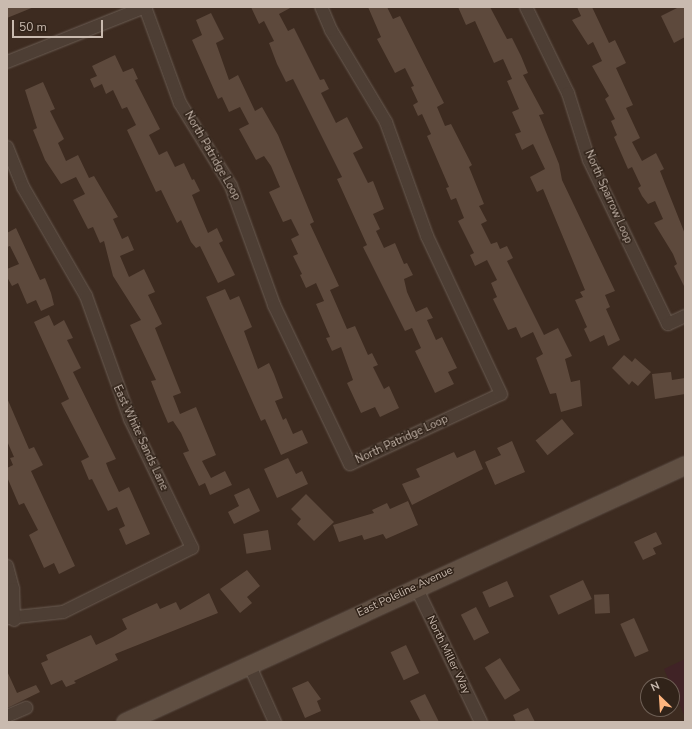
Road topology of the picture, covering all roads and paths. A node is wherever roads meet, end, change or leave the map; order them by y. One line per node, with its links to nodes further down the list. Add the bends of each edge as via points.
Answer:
1 (145, 7): 2 (street, North Patridge Loop, via 180,103 231,186 274,305 350,464 501,394 427,236 386,122 331,30); 4 (street)
2 (321, 7)
3 (526, 7): 6 (street, North Sparrow Loop, via 568,93 589,160 668,324)
4 (7, 62)
5 (7, 147): 10 (street, East White Sands Lane, via 23,187 86,296 130,419 192,548 63,612)
6 (685, 316)
7 (685, 465): 9 (main road, East Poleline Avenue)
8 (7, 566): 10 (street, via 13,589)
9 (416, 587): 11 (main road, East Poleline Avenue); 16 (street, North Miller Way)
10 (10, 619)
11 (249, 664): 14 (main road, East Poleline Avenue); 15 (street)
12 (26, 708): 13 (street)
13 (7, 716)
14 (125, 722)
15 (275, 722)
16 (481, 722)

